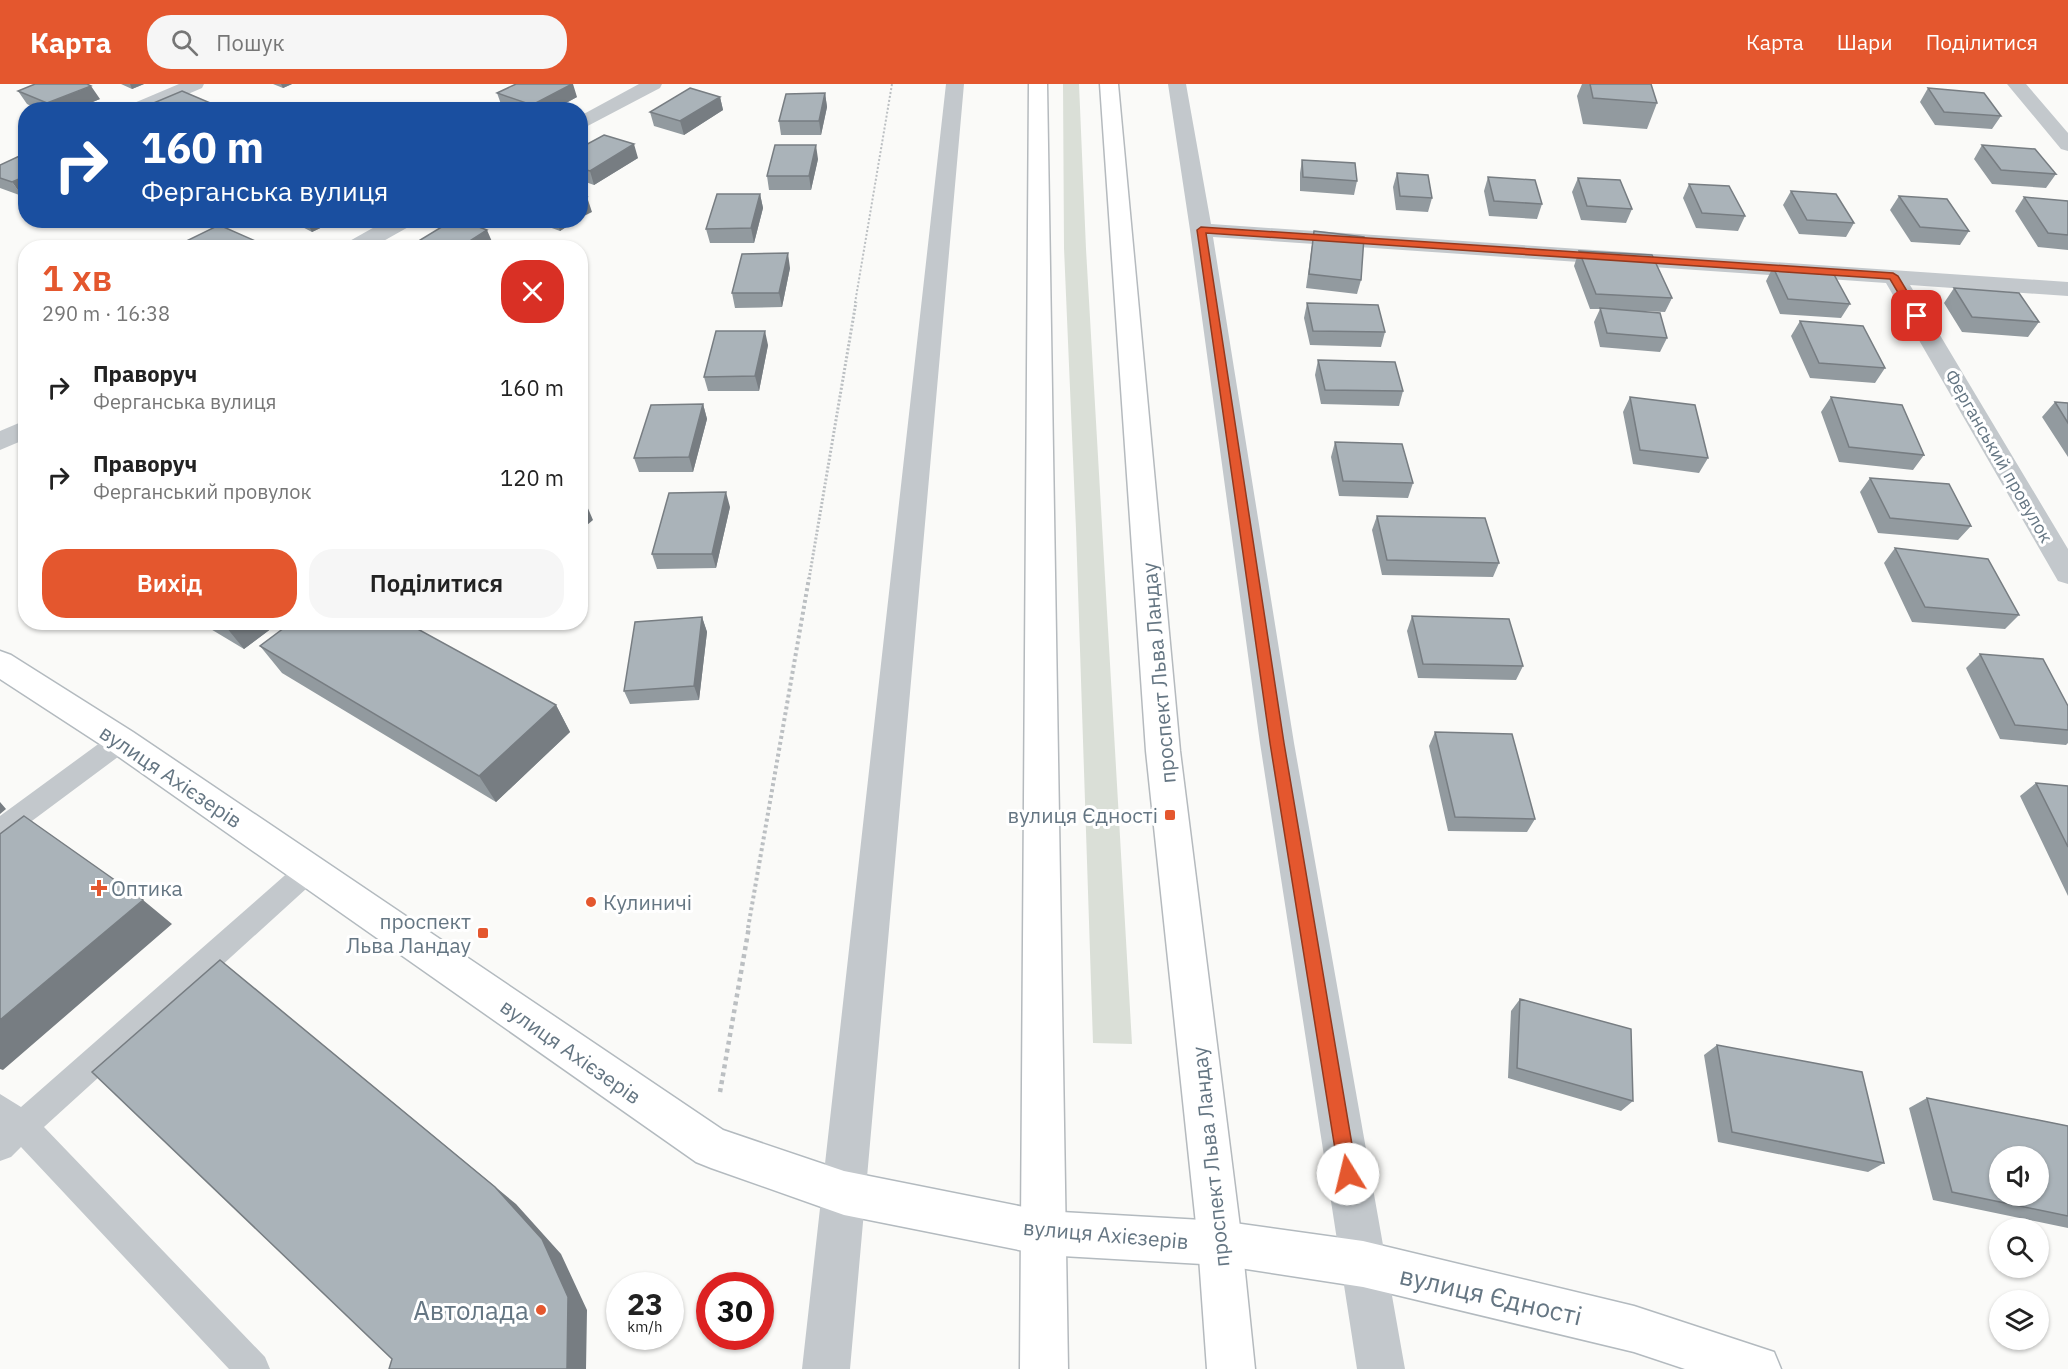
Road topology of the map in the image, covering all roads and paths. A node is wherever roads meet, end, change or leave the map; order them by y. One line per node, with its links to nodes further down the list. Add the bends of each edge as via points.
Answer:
1 (195, 84): 9 (street)
2 (653, 84): 10 (street)
3 (892, 84): 25 (path)
4 (955, 84): 26 (street)
5 (1038, 84): 27 (main road)
6 (1109, 84): 28 (main road, проспект Льва Ландау, via 1163,751)
7 (1177, 84): 13 (street)
8 (2016, 84): 11 (street)
9 (153, 102)
10 (588, 120)
11 (2068, 146)
12 (390, 228): 14 (street)
13 (1201, 230): 15 (street); 29 (street, via 1277,743)
14 (368, 240)
15 (1893, 276): 16 (street); 19 (street, Ферганський провулок)
16 (2068, 288)
17 (18, 432): 18 (street)
18 (0, 442)
19 (2068, 573)
20 (0, 663): 21 (main road, вулиця Ахієзерів)
21 (121, 741): 22 (lane); 23 (main road, вулиця Ахієзерів)
22 (0, 830)
23 (309, 870): 24 (lane); 25 (main road, вулиця Ахієзерів)
24 (8, 1127): 30 (lane)
25 (711, 1147): 26 (main road, вулиця Ахієзерів)
26 (844, 1193): 27 (main road, вулиця Ахієзерів); 31 (street)
27 (1044, 1233): 28 (main road, вулиця Ахієзерів); 32 (main road)
28 (1220, 1243): 29 (main road, вулиця Єдності); 33 (main road, проспект Льва Ландау)
29 (1363, 1264): 34 (street); 35 (main road, вулиця Єдності, via 1634,1329)
30 (253, 1369)
31 (826, 1369)
32 (1044, 1369)
33 (1232, 1369)
34 (1381, 1369)
35 (1757, 1369)

